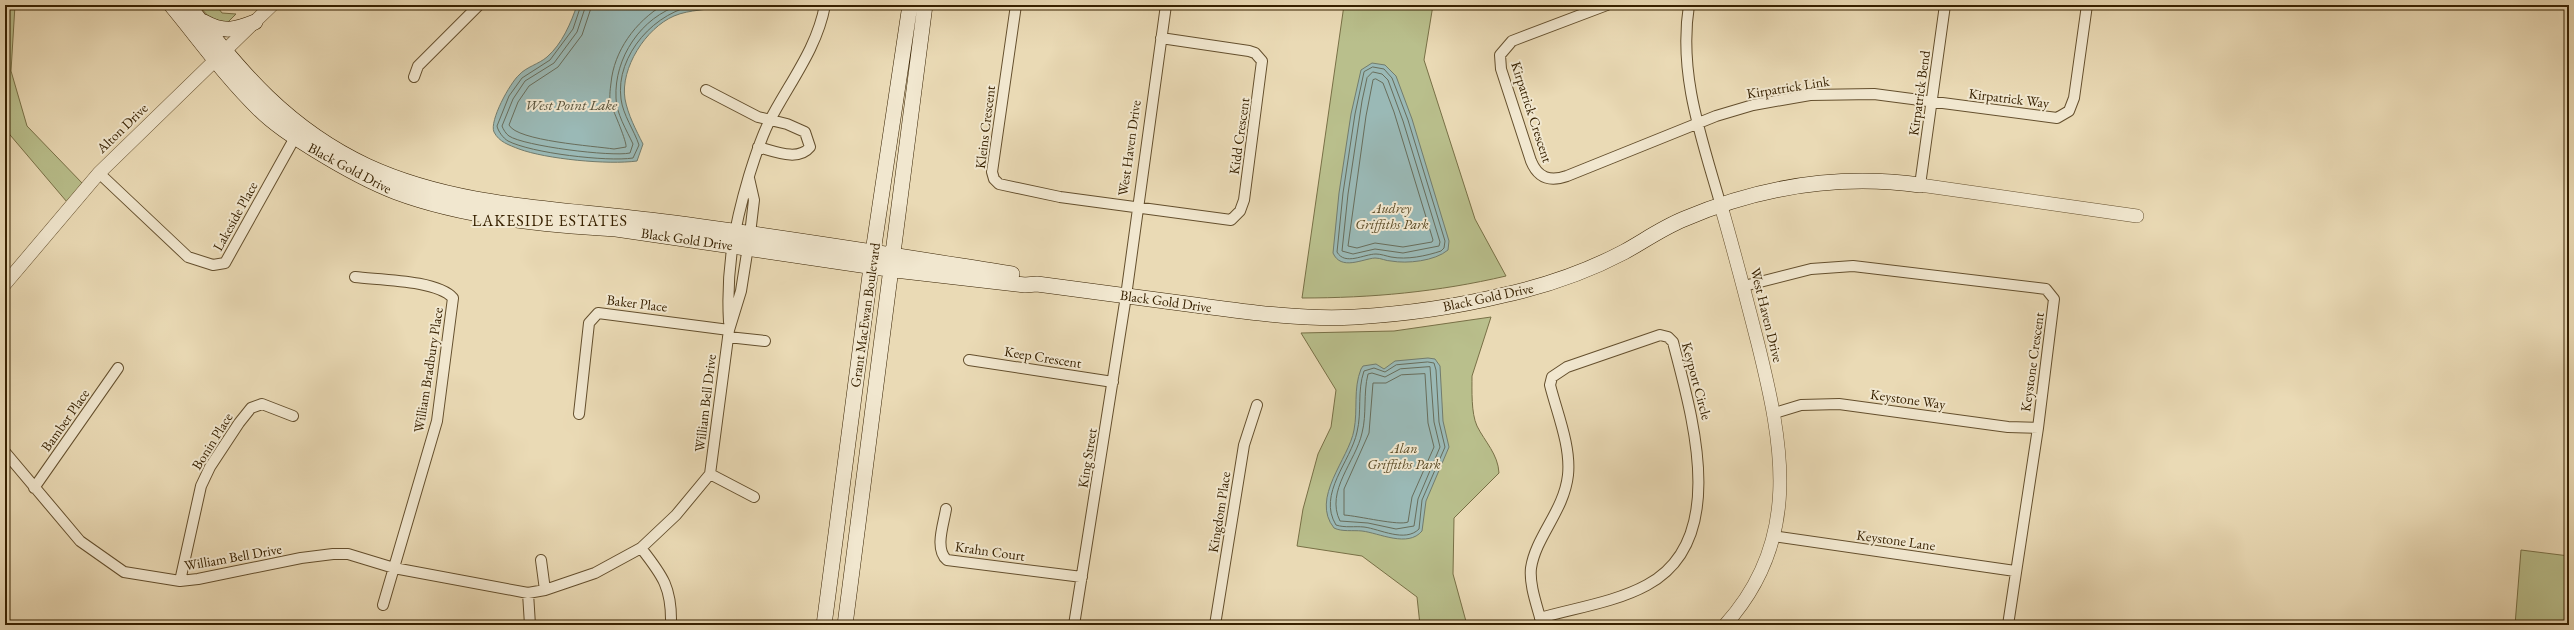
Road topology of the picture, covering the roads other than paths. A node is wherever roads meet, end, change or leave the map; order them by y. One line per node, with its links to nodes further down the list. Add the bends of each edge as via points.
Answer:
1 (171, 5): 17 (main road, Black Gold Drive)
2 (188, 5): 14 (main road, Black Gold Drive)
3 (272, 5): 15 (street, Alton Drive)
4 (479, 5): 18 (street, via 418,66)
5 (825, 5): 21 (street, William Bell Drive, via 814,44)
6 (910, 5): 33 (main road, Grant MacEwan Boulevard)
7 (925, 5): 34 (main road, Grant MacEwan Boulevard)
8 (1016, 5): 29 (street, Kleins Crescent, via 992,172 994,179 999,184 1060,197)
9 (1166, 5): 16 (street, West Haven Drive)
10 (1607, 5): 22 (street, Kirpatrick Crescent, via 1512,41 1500,55 1501,69 1535,170 1545,178 1559,178)
11 (1689, 5): 22 (street, West Haven Drive, via 1685,48 1689,89)
12 (1945, 5): 20 (street, Kirpatrick Bend)
13 (2087, 5): 20 (street, Kirpatrick Way, via 2074,98 2069,111 2064,115 2050,118)
14 (200, 20): 15 (main road, via 228,31); 17 (main road, Black Gold Drive)
15 (255, 22): 17 (street, Alton Drive)
16 (1161, 38): 29 (street, West Haven Drive); 29 (street, Kidd Crescent, via 1248,51 1255,53 1262,61 1244,200 1240,212 1231,220)
17 (220, 56): 23 (main road, Black Gold Drive, via 259,109); 25 (street, Alton Drive)
18 (414, 77)
19 (706, 90): 21 (street)
20 (1932, 102): 22 (street, Kirpatrick Link, via 1860,93 1810,95 1729,111); 27 (street, Kirpatrick Bend)
21 (770, 121): 24 (street, William Bell Drive); 24 (street, via 787,124 805,132 810,147 804,153 795,155)
22 (1698, 124): 28 (street, West Haven Drive)
23 (298, 132): 25 (street, Lakeside Place, via 225,263 213,265 188,257); 31 (main road, Black Gold Drive, via 367,166 450,194)
24 (758, 147): 26 (street, William Bell Drive)
25 (99, 173): 36 (street, Alton Drive)
26 (749, 178): 31 (street, William Bell Drive); 32 (street, William Bell Drive, via 754,200)
27 (1920, 186): 28 (main road, Black Gold Drive, via 1873,180 1825,182 1756,195); 30 (street)
28 (1722, 206): 37 (street, West Haven Drive); 38 (main road, Black Gold Drive, via 1682,220 1604,262 1554,282 1503,296 1447,306 1353,317 1300,316)
29 (1136, 208): 38 (street, West Haven Drive)
30 (2137, 216)
31 (733, 238): 32 (main road, Black Gold Drive); 39 (street, William Bell Drive, via 727,289)
32 (748, 241): 33 (main road, Black Gold Drive); 39 (street, William Bell Drive, via 741,292)
33 (872, 259): 34 (main road, Black Gold Drive); 67 (main road, Grant MacEwan Boulevard)
34 (892, 262): 38 (main road, Black Gold Drive, via 1019,275 1037,284); 68 (main road, Grant MacEwan Boulevard)
35 (355, 277): 57 (street, William Bradbury Place, via 432,286 453,298 437,421)
36 (5, 284)
37 (1744, 286): 45 (street, West Haven Drive); 48 (street, Keystone Crescent, via 1811,269 1853,266 2046,289 2054,299 2054,308)
38 (1126, 296): 43 (street, King Street)
39 (729, 333): 40 (street, William Bell Drive); 46 (street, Baker Place, via 598,313 589,323); 50 (street, William Bell Drive)
40 (765, 341)
41 (969, 360): 43 (street, Keep Crescent)
42 (118, 368): 51 (street, Bamber Place)
43 (1113, 382): 59 (street, King Street)
44 (1257, 405): 70 (street, Kingdom Place, via 1244,445)
45 (1775, 413): 48 (street, Keystone Way, via 1801,405 1839,404 2008,427); 54 (street, West Haven Drive, via 1781,477 1779,508)
46 (578, 414)
47 (293, 416): 60 (street, Bonin Place, via 262,404 251,408 242,419 203,481)
48 (2038, 428): 58 (street, Keystone Crescent)
49 (5, 452): 51 (street, William Bell Drive)
50 (710, 474): 52 (street, William Bell Drive); 55 (street, William Bell Drive, via 676,515)
51 (34, 488): 60 (street, William Bell Drive, via 80,541 124,572)
52 (754, 497)
53 (946, 509): 59 (street, Krahn Court, via 940,549 942,556 947,560)
54 (1773, 536): 58 (street, Keystone Lane); 71 (street, West Haven Drive, via 1765,563 1753,589)
55 (641, 548): 61 (street, William Bell Drive, via 595,573); 66 (street, via 665,580 672,609)
56 (541, 560): 61 (street)
57 (394, 568): 60 (street, William Bell Drive, via 359,557 333,554); 62 (street, William Bell Drive); 63 (street)
58 (2016, 571): 72 (street, Keystone Crescent)
59 (1082, 577): 69 (street, King Street)
60 (180, 581)
61 (545, 590): 62 (street, William Bell Drive)
62 (528, 593): 65 (street)
63 (383, 605)
64 (1541, 621): 64 (street, Keyport Circle, via 1531,582 1531,569 1534,557 1562,502 1568,473 1564,440 1550,385 1552,377 1567,367 1660,335 1668,337 1673,342 1693,419 1699,462 1695,510 1684,550 1668,570 1647,585)
65 (530, 625)
66 (672, 625)
67 (824, 625)
68 (845, 625)
69 (1074, 625)
70 (1215, 625)
71 (1725, 625)
72 (2008, 625)

